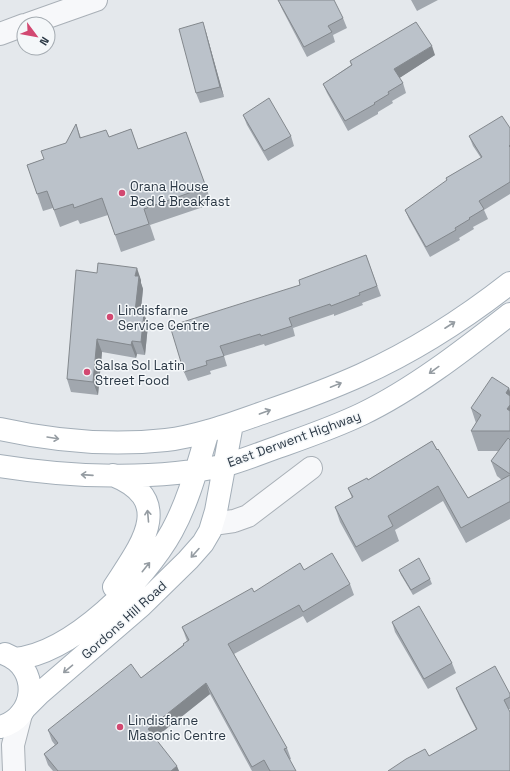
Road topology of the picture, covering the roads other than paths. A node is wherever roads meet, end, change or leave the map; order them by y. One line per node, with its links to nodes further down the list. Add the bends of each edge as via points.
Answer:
1 (96, 0): 2 (street)
2 (51, 16)
3 (16, 29): 4 (street)
4 (0, 34)
5 (510, 283): 7 (main road, one-way to 5, via 360,376 420,345)
6 (510, 314): 10 (main road, East Derwent Highway, one-way to 10, via 420,380 363,414 318,433)
7 (232, 424): 9 (main road); 10 (main road, Gordons Hill Road)
8 (0, 429): 9 (main road, one-way to 9, via 94,442 167,440)
9 (208, 431): 13 (main road, Gordons Hill Road)
10 (225, 465): 13 (main road, East Derwent Highway); 15 (main road, Gordons Hill Road)
11 (0, 466): 14 (main road, East Derwent Highway, one-way to 11, via 22,470)
12 (311, 468): 15 (street, via 248,516)
13 (196, 470): 14 (main road, East Derwent Highway); 16 (main road, Gordons Hill Road, one-way to 13, via 132,582 166,541 182,509)
14 (113, 475): 16 (main road, one-way to 14, via 137,552 149,526 149,512 138,491 123,479)
15 (213, 524): 18 (main road, Gordons Hill Road, one-way to 18, via 204,543 171,577)
16 (91, 623): 17 (main road, Gordons Hill Road, via 56,646 32,656)
17 (6, 654): 18 (main road, via 23,668 29,680 30,694)
18 (24, 711): 19 (main road, Gordons Hill Road, via 7,725); 22 (street, via 13,745)
19 (0, 727)
20 (0, 766): 21 (street)
21 (4, 771)
22 (14, 771)

